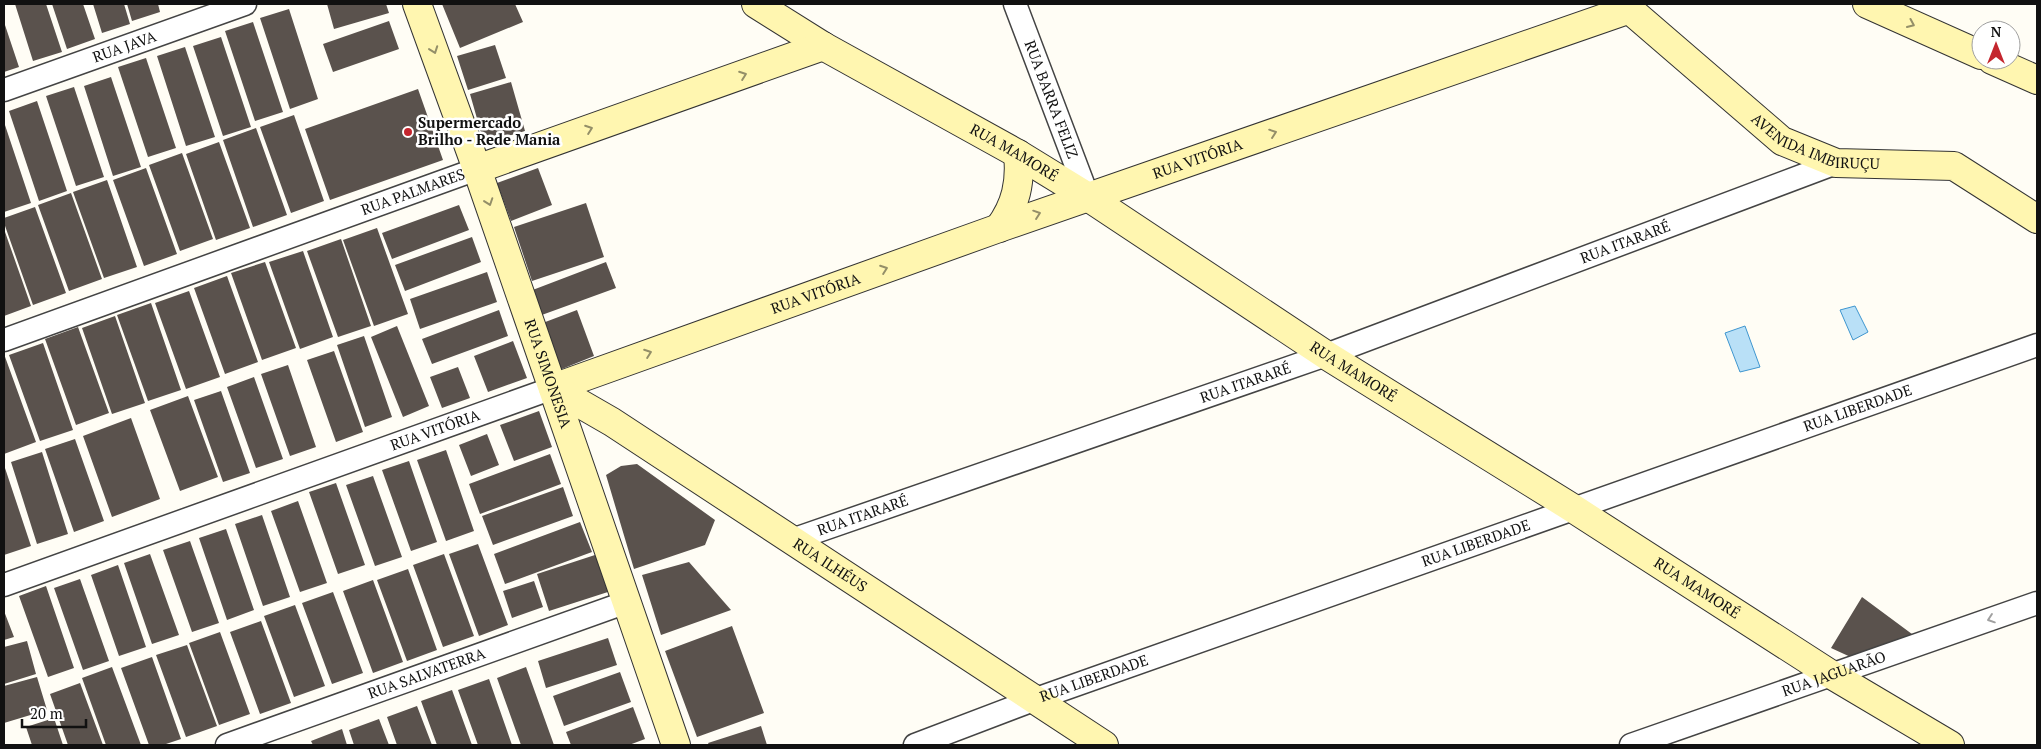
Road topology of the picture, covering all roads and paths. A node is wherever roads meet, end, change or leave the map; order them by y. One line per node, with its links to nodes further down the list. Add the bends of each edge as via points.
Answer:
1 (245, 4): 11 (street, RUA JAVA)
2 (417, 4): 14 (street, RUA SIMONESIA, one-way to 14)
3 (756, 4): 7 (street, RUA MAMORÉ)
4 (1016, 4): 15 (street, RUA BARRA FELIZ)
5 (1867, 4): 8 (street, one-way to 8)
6 (1626, 7): 13 (street, AVENIDA IMBIRUÇU, via 1782,141); 15 (street, RUA VITÓRIA, one-way to 6)
7 (823, 46): 12 (street, RUA MAMORÉ); 14 (street, RUA PALMARES, one-way to 7)
8 (1971, 51)
9 (2014, 70): 10 (street)
10 (2037, 80)
11 (4, 90)
12 (1018, 154): 15 (street, RUA MAMORÉ); 17 (street, via 1020,172 1016,195 1010,214)
13 (1836, 163): 16 (street, AVENIDA IMBIRUÇU, via 1954,166); 20 (street, RUA ITARARÉ)
14 (478, 169): 18 (street, RUA PALMARES); 22 (street, RUA SIMONESIA, one-way to 22)
15 (1088, 197): 17 (street, RUA VITÓRIA, one-way to 15); 20 (street, RUA MAMORÉ)
16 (2037, 219)
17 (999, 228): 21 (street, RUA VITÓRIA, one-way to 17)
18 (4, 340)
19 (2037, 345): 24 (street, RUA LIBERDADE)
20 (1326, 355): 24 (street, RUA MAMORÉ); 25 (street, RUA ITARARÉ)
21 (608, 367): 22 (street, RUA VITÓRIA); 23 (street, via 595,384)
22 (553, 388): 23 (street, RUA SIMONESIA); 23 (street, RUA ILHÉUS); 26 (street, RUA VITÓRIA)
23 (580, 429): 25 (street, RUA ILHÉUS, via 612,422); 27 (street, RUA SIMONESIA)
24 (1574, 509): 29 (street, RUA MAMORÉ); 30 (street, RUA LIBERDADE)
25 (792, 540): 30 (street, RUA ILHÉUS)
26 (4, 585)
27 (627, 602): 31 (street, RUA SALVATERRA); 32 (street, RUA SIMONESIA)
28 (2037, 603): 29 (street, RUA JAGUARÃO, one-way to 29)
29 (1837, 673): 35 (street, RUA JAGUARÃO); 36 (street, RUA MAMORÉ)
30 (1036, 699): 33 (street, RUA LIBERDADE); 34 (street, RUA ILHÉUS)
31 (227, 745)
32 (676, 745)
33 (916, 745)
34 (1104, 745)
35 (1632, 745)
36 (1950, 745)

